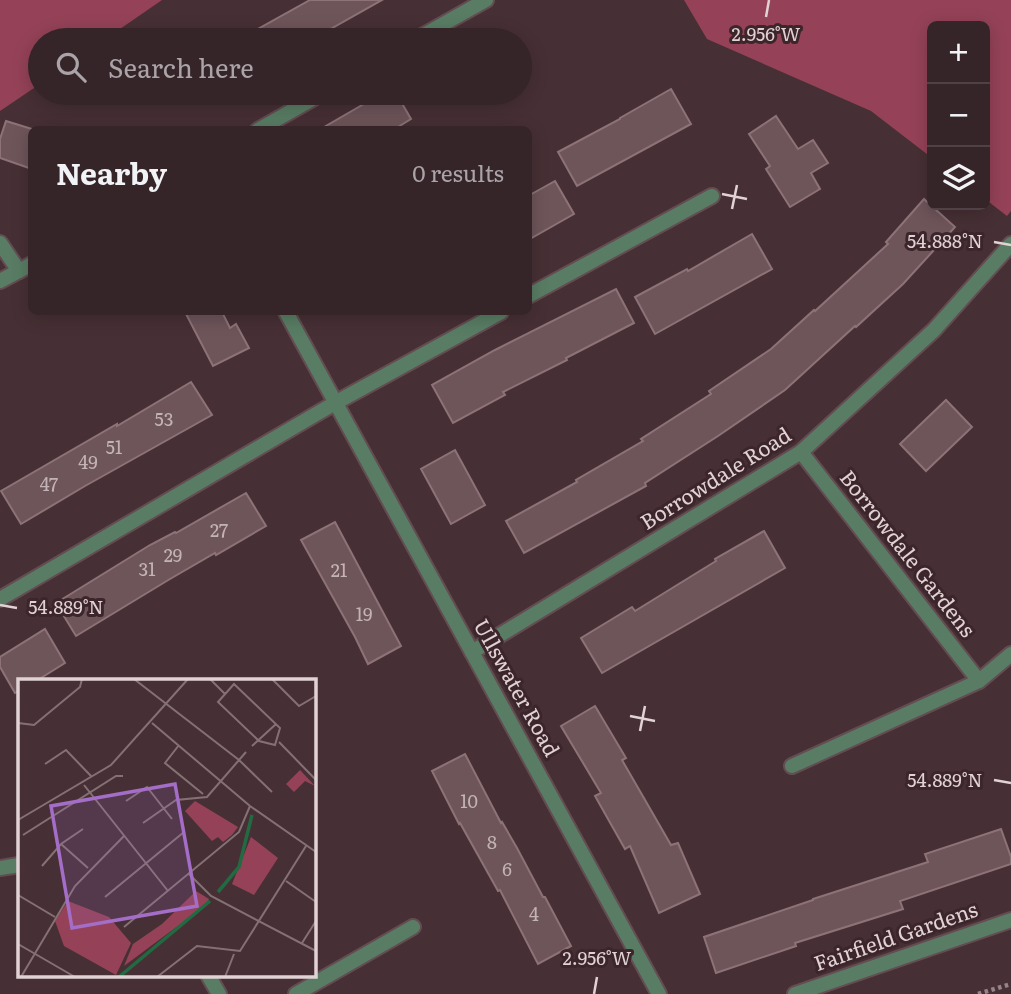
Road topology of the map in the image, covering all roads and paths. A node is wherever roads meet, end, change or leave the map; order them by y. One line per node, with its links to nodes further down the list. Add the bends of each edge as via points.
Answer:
1 (486, 0): 2 (street)
2 (436, 28)
3 (302, 105): 4 (street)
4 (265, 126)
5 (712, 196): 10 (street)
6 (0, 243): 8 (street)
7 (1011, 244): 14 (street, Borrowdale Road, via 934,330)
8 (25, 267): 9 (street)
9 (0, 281)
10 (532, 294)
11 (288, 315): 13 (street, Ullswater Road)
12 (496, 315): 13 (street)
13 (335, 403): 15 (street); 16 (street, Ullswater Road)
14 (801, 452): 16 (street, Borrowdale Road); 18 (street, Borrowdale Gardens)
15 (0, 599)
16 (472, 652): 28 (street, Ullswater Road)
17 (1011, 654): 18 (street)
18 (979, 681): 19 (street)
19 (792, 766)
20 (18, 865): 21 (street)
21 (0, 868)
22 (1011, 920): 29 (street, Fairfield Gardens)
23 (414, 927): 27 (street)
24 (209, 976): 26 (street)
25 (1011, 984): 30 (path)
26 (219, 994)
27 (296, 994)
28 (659, 994)
29 (795, 994)
30 (978, 994)

